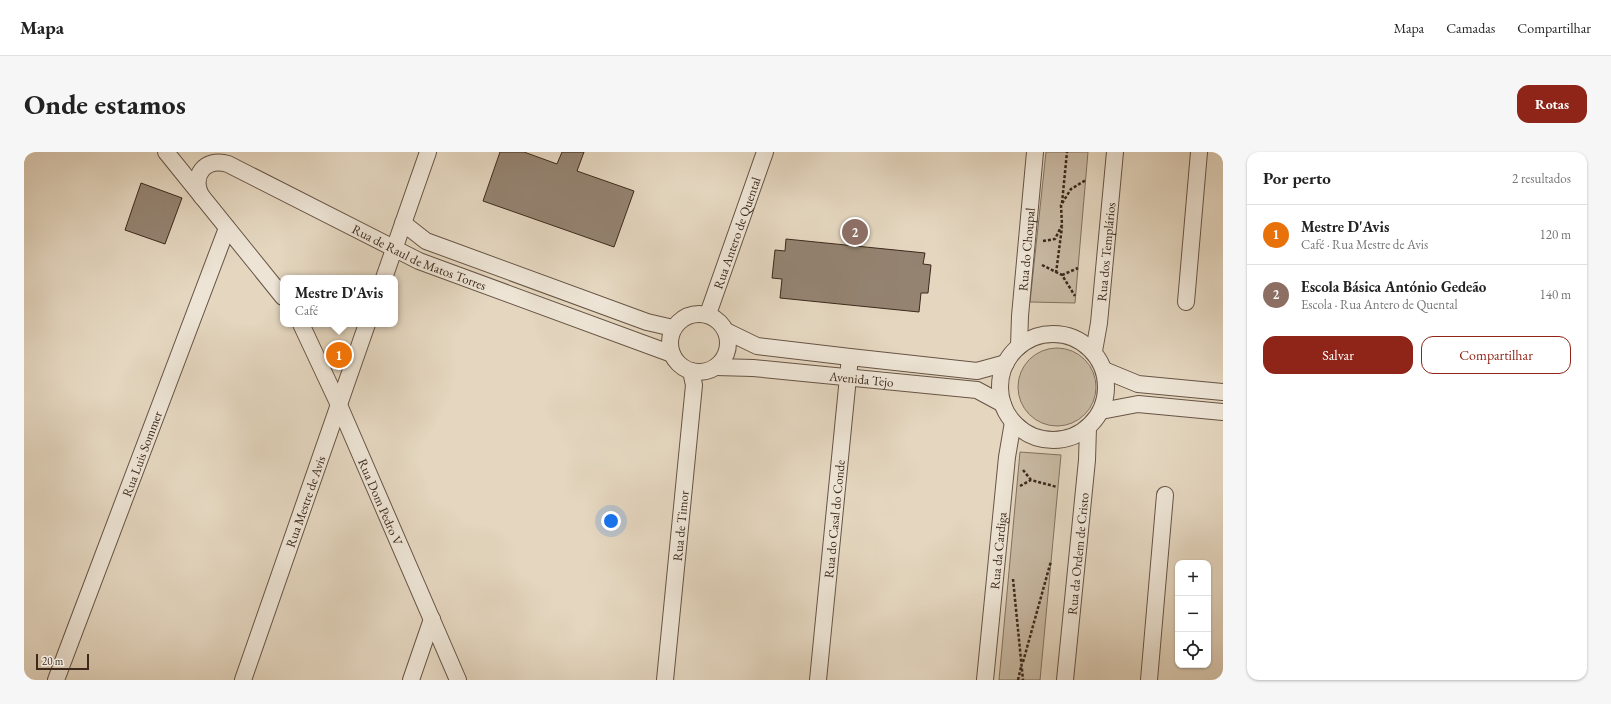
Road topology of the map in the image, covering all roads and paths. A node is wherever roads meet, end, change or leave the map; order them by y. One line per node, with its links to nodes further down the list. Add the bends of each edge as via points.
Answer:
1 (166, 152): 9 (street)
2 (428, 152): 11 (street)
3 (765, 152): 24 (street, Rua Antero de Quental)
4 (1035, 152): 29 (street, Rua do Choupal)
5 (1067, 152): 10 (path)
6 (1115, 152): 30 (street, Rua dos Templários)
7 (1199, 152): 23 (street)
8 (1086, 180): 10 (path, via 1070,189)
9 (202, 197): 13 (street); 15 (street, Rua de Raul de Matos Torres, via 197,181 202,170 210,164 222,162)
10 (1061, 205): 12 (path)
11 (403, 223): 15 (street); 27 (street, Rua de Raul de Matos Torres, via 426,241 648,322)
12 (1062, 225): 14 (path, via 1055,239); 18 (path)
13 (227, 228): 21 (street); 54 (street, Rua Luis Sommer)
14 (1036, 242)
15 (394, 248): 19 (street); 31 (street, Rua de Raul de Matos Torres, via 419,261)
16 (1040, 264): 18 (path)
17 (1078, 268): 20 (path)
18 (1056, 272): 20 (path)
19 (385, 275)
20 (1062, 276): 22 (path)
21 (280, 293)
22 (1075, 296)
23 (1186, 302)
24 (708, 314): 27 (street, via 694,313 682,318); 28 (street, via 719,321)
25 (302, 327): 40 (street, Rua Dom Pedro V)
26 (366, 327): 40 (street, Rua Mestre de Avis)
27 (673, 328): 31 (street, via 669,341)
28 (726, 331): 32 (street, Avenida Tejo, via 757,346); 34 (street, via 728,344 725,357)
29 (1019, 346): 30 (street, via 1037,336 1057,333 1078,339); 33 (street)
30 (1094, 352): 35 (street)
31 (672, 354): 36 (street, via 679,365)
32 (850, 357): 33 (street, Avenida Tejo, via 977,371); 37 (street, Rua do Casal do Conde)
33 (1006, 363): 39 (street, via 1000,383)
34 (716, 367): 36 (street, via 704,372); 37 (street, Avenida Tejo)
35 (1104, 370): 38 (street, via 1138,384); 41 (street, via 1106,390)
36 (691, 371): 58 (street, Rua de Timor, via 694,385)
37 (848, 377): 39 (street, Avenida Tejo, via 977,390); 59 (street, Rua do Casal do Conde)
38 (1223, 392)
39 (1003, 404): 43 (street)
40 (339, 405): 52 (street, Rua Dom Pedro V); 55 (street, Rua Mestre de Avis)
41 (1101, 411): 42 (street, via 1138,404); 44 (street)
42 (1223, 412)
43 (1013, 422): 44 (street, via 1029,434 1050,440 1070,437); 60 (street, Rua da Cardiga, via 1006,457)
44 (1088, 427): 63 (street, Rua da Ordem de Cristo)
45 (1019, 464): 46 (path)
46 (1031, 480): 47 (path); 48 (path)
47 (1016, 488)
48 (1058, 488)
49 (1165, 495): 64 (street)
50 (1051, 560): 53 (path)
51 (1013, 575): 53 (path)
52 (432, 619): 56 (street); 57 (street, Rua Dom Pedro V)
53 (1022, 664): 61 (path); 62 (path)
54 (56, 680)
55 (243, 680)
56 (410, 680)
57 (458, 680)
58 (665, 680)
59 (818, 680)
60 (984, 680)
61 (1018, 680)
62 (1023, 680)
63 (1065, 680)
64 (1149, 680)

